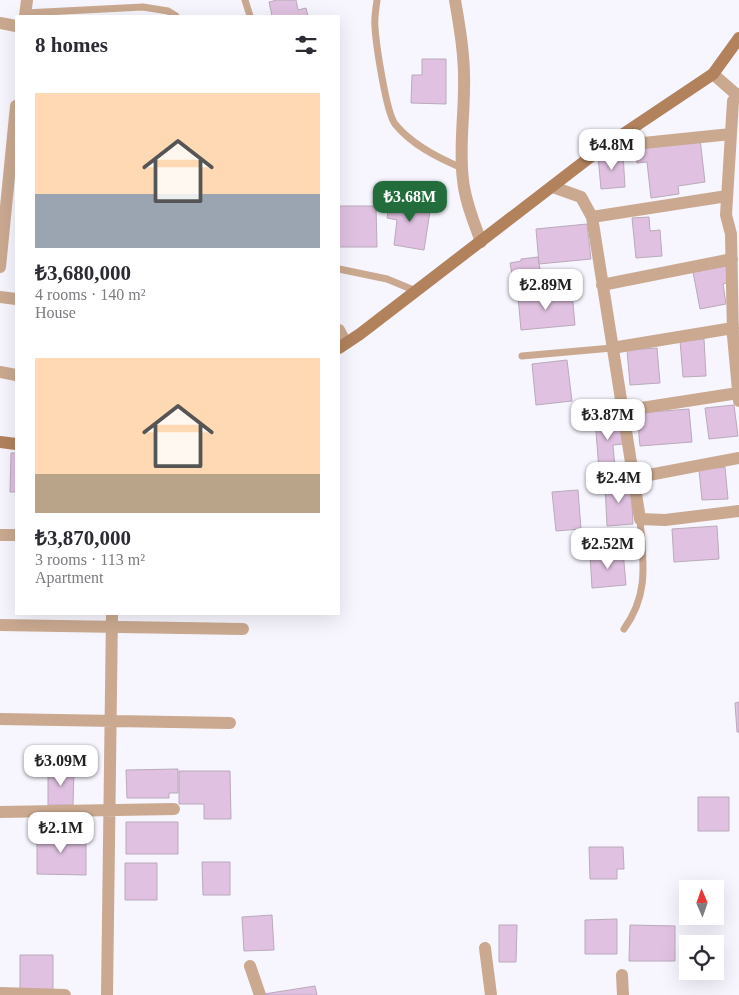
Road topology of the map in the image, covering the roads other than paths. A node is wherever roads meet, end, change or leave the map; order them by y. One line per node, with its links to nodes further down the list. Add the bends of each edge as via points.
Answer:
1 (27, 0): 5 (street)
2 (245, 0): 7 (lane)
3 (377, 0): 18 (lane, via 374,26 394,122 421,147)
4 (455, 0): 18 (street, via 463,48)
5 (25, 15): 6 (lane, via 143,6)
6 (174, 15)
7 (250, 15)
8 (0, 23): 9 (street)
9 (15, 26)
10 (739, 38): 11 (street)
11 (713, 74): 12 (street); 15 (street)
12 (738, 94): 14 (street, via 734,101)
13 (15, 112): 16 (street)
14 (731, 134): 15 (street, via 624,145); 17 (street)
15 (615, 140): 19 (street)
16 (9, 148): 23 (street)
17 (734, 157): 20 (street)
18 (462, 168): 24 (street, via 466,198)
19 (553, 187): 21 (street, via 581,197); 24 (street)
20 (727, 196): 21 (street); 22 (street, via 726,215)
21 (592, 217): 28 (street)
22 (734, 220): 25 (street)
23 (10, 227): 26 (street)
24 (481, 242): 30 (street)
25 (732, 259): 28 (street); 29 (street)
26 (0, 267)
27 (340, 269): 30 (lane, via 388,279)
28 (602, 285): 35 (street)
29 (736, 287): 33 (street)
30 (416, 291): 34 (street, via 360,334)
31 (0, 298): 32 (street)
32 (15, 300)
33 (733, 328): 35 (street); 37 (street)
34 (341, 344)
35 (612, 348): 36 (lane); 41 (street)
36 (522, 356)
37 (737, 363): 40 (street)
38 (0, 372): 39 (street)
39 (15, 375)
40 (738, 397): 41 (street)
41 (622, 411): 45 (street)
42 (0, 442): 43 (street)
43 (15, 444)
44 (739, 458): 45 (street)
45 (633, 478): 47 (street)
46 (739, 511): 47 (street, via 665,520)
47 (640, 519): 54 (lane, via 642,590 635,612)
48 (0, 535): 49 (street)
49 (15, 535)
50 (112, 615): 52 (street)
51 (0, 625): 52 (street)
52 (111, 628): 53 (street); 56 (street)
53 (244, 629)
54 (624, 629)
55 (0, 718): 56 (street)
56 (110, 722): 57 (street); 59 (street)
57 (230, 723)
58 (174, 809): 59 (street)
59 (109, 810): 60 (street); 66 (street)
60 (0, 812)
61 (485, 948): 68 (street)
62 (250, 966): 67 (street)
63 (622, 975): 69 (street)
64 (0, 993): 65 (street)
65 (65, 995)
66 (108, 995)
67 (260, 995)
68 (491, 995)
69 (623, 995)

